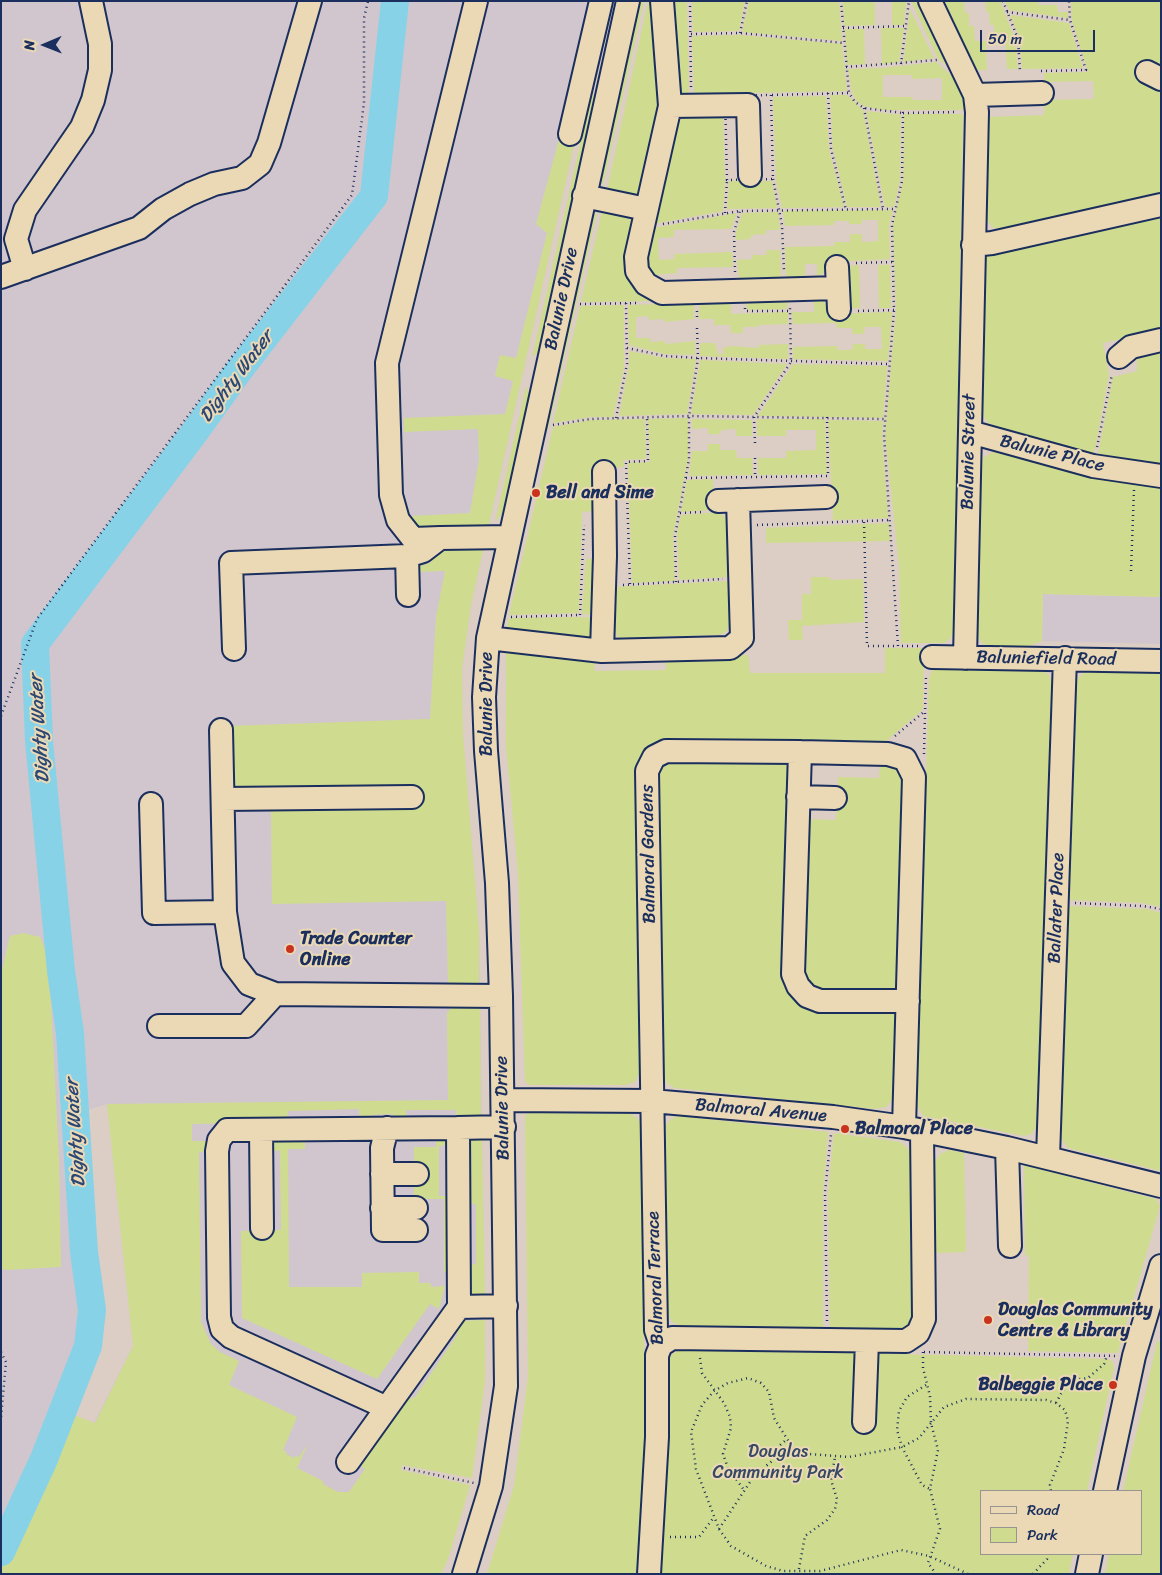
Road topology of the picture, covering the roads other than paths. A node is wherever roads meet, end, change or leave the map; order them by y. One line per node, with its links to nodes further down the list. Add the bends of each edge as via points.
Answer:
1 (90, 1): 19 (street, via 100,44 100,70 93,100 82,127 25,210 16,240)
2 (310, 1): 19 (street, via 260,164 242,178 190,194 162,209 139,228)
3 (476, 1): 29 (street, via 387,363 391,495 398,520 413,539)
4 (600, 1): 8 (street)
5 (628, 1): 9 (street, Balunie Drive)
6 (662, 1): 12 (street)
7 (930, 1): 11 (street, Balunie Street)
8 (584, 71): 9 (street); 13 (street)
9 (611, 77): 15 (street, Balunie Drive)
10 (1042, 82): 11 (street)
11 (976, 104): 18 (street, Balunie Street)
12 (681, 106): 14 (street, via 748,105); 17 (street)
13 (570, 134)
14 (750, 175)
15 (584, 196): 17 (street); 28 (street, Balunie Drive)
16 (1161, 205): 18 (street)
17 (644, 218): 21 (street, via 636,257 638,271 646,284 662,293)
18 (973, 246): 24 (street, Balunie Street)
19 (25, 269): 20 (street)
20 (1, 277)
21 (838, 288)
22 (1161, 340): 23 (street, via 1131,347)
23 (1119, 357)
24 (970, 432): 26 (street, Balunie Place, via 1094,466); 36 (street, Balunie Street)
25 (604, 472): 34 (street)
26 (1161, 476)
27 (828, 493): 34 (street, Balunie Drive, via 728,501 739,526 742,638 730,648)
28 (509, 536): 29 (street); 32 (street, Balunie Drive)
29 (440, 538): 30 (street, via 423,551)
30 (407, 556): 31 (street); 33 (street, via 231,563)
31 (408, 595)
32 (488, 638): 34 (street, Balunie Drive); 48 (street, Balunie Drive, via 485,742 497,883)
33 (234, 649)
34 (602, 651)
35 (928, 656): 36 (street, Baluniefield Road)
36 (965, 658): 37 (street, Baluniefield Road)
37 (1065, 658): 38 (street, Baluniefield Road); 59 (street, Ballater Place)
38 (1161, 661)
39 (221, 730): 44 (street)
40 (800, 752): 42 (street); 49 (street, Balmoral Gardens, via 888,754 905,759 914,777); 52 (street, Balmoral Gardens, via 666,751 654,757 648,771)
41 (412, 797): 44 (street)
42 (798, 797): 43 (street); 49 (street, via 793,974 798,986 807,996 820,1001)
43 (835, 798)
44 (223, 799): 46 (street)
45 (151, 804): 46 (street, via 154,913)
46 (225, 912): 47 (street, via 233,963 249,984)
47 (275, 994): 48 (street); 50 (street, via 246,1026)
48 (501, 996): 51 (street, Balunie Drive)
49 (908, 1001): 56 (street)
50 (159, 1026)
51 (504, 1100): 52 (street, Balmoral Avenue); 53 (street, Balunie Drive)
52 (652, 1101): 56 (street, Balmoral Avenue, via 833,1117); 73 (street, Balmoral Terrace, via 656,1330)
53 (504, 1127): 55 (street); 69 (street, Balunie Drive)
54 (387, 1128): 55 (street); 57 (street); 60 (street, via 382,1148)
55 (458, 1128): 70 (street)
56 (913, 1129): 58 (street, Balmoral Avenue); 72 (street, via 924,1319 915,1346)
57 (261, 1130): 65 (street); 74 (street, via 227,1130 219,1140 219,1317 222,1329 231,1337)
58 (1007, 1148): 59 (street, Balmoral Avenue); 67 (street)
59 (1048, 1157): 62 (street, Balmoral Avenue)
60 (382, 1174): 61 (street); 63 (street)
61 (416, 1174)
62 (1161, 1186)
63 (382, 1208): 64 (street); 66 (street, via 383,1230)
64 (416, 1208)
65 (262, 1228)
66 (416, 1230)
67 (1010, 1246)
68 (1161, 1266): 71 (street)
69 (506, 1306): 70 (street); 79 (street, Balunie Drive, via 506,1386 491,1486)
70 (459, 1307): 74 (street)
71 (1152, 1324): 77 (street, via 1134,1356)
72 (867, 1341): 73 (street, via 672,1338); 75 (street)
73 (661, 1345): 80 (street, Balmoral Terrace, via 657,1356 657,1437)
74 (386, 1408): 76 (street)
75 (864, 1422)
76 (348, 1462)
77 (1105, 1490)
78 (1091, 1555): 81 (street)
79 (464, 1574)
80 (650, 1574)
81 (1087, 1574)

